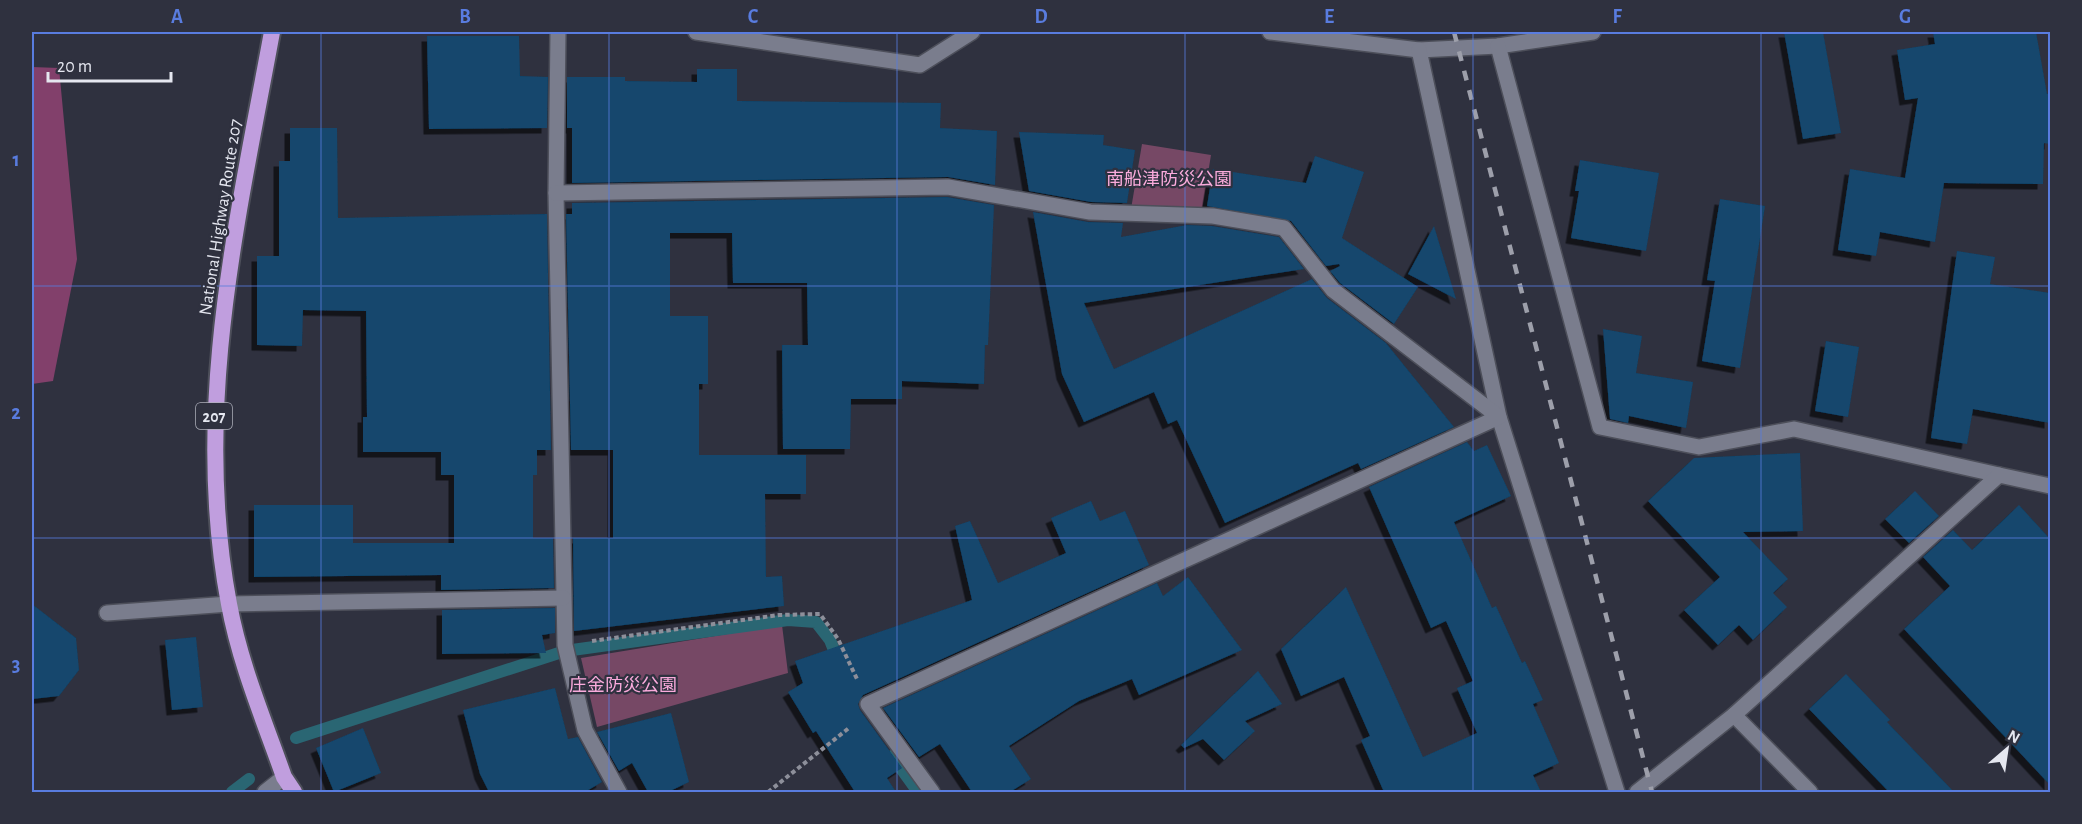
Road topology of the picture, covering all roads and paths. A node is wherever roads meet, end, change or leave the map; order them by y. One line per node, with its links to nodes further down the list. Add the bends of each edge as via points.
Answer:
1 (272, 32): 15 (highway, National Highway Route 207 / 207, via 227,271 214,411 216,516)
2 (558, 32): 10 (street)
3 (696, 32): 7 (street)
4 (972, 32): 7 (street, via 920,65)
5 (1270, 32): 9 (street)
6 (1593, 32): 8 (street)
7 (723, 34)
8 (1498, 46): 9 (street); 12 (street, via 1600,427 1700,447 1794,429)
9 (1419, 50): 11 (street)
10 (556, 193): 11 (street, via 948,187 1090,212 1213,216 1284,228 1333,290); 14 (street)
11 (1499, 417): 18 (street); 27 (street)
12 (1999, 475): 13 (street); 19 (street)
13 (2050, 486)
14 (563, 598): 15 (street); 17 (street)
15 (229, 604): 16 (street); 21 (highway, National Highway Route 207 / 207, via 240,653)
16 (107, 613)
17 (565, 651): 18 (path, via 779,615 820,614 838,639); 24 (street, via 585,730)
18 (868, 704): 26 (street)
19 (1734, 715): 28 (street); 29 (street)
20 (856, 722): 25 (path)
21 (284, 777): 22 (street); 23 (highway, National Highway Route 207 / 207)
22 (265, 792)
23 (294, 792)
24 (619, 792)
25 (768, 792)
26 (932, 792)
27 (1617, 792)
28 (1637, 792)
29 (1810, 792)

